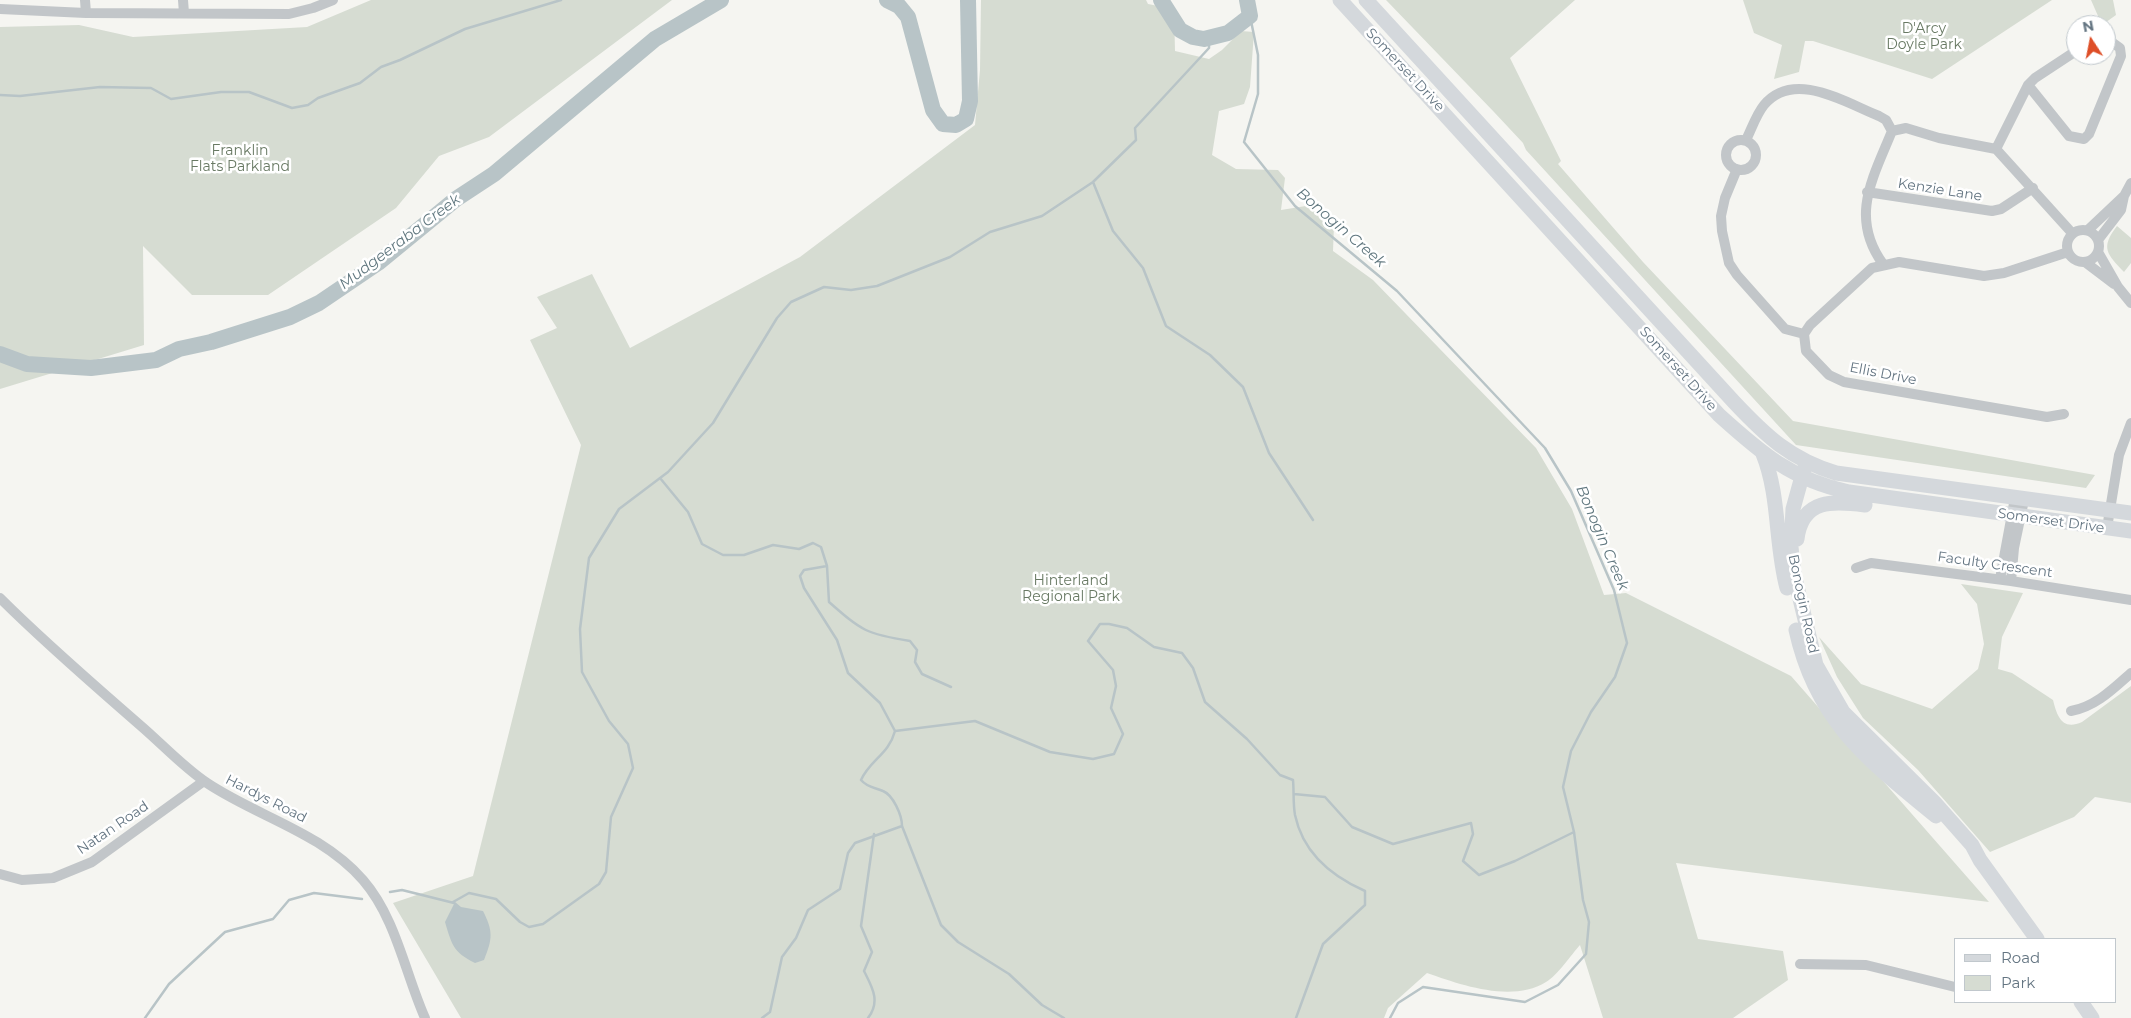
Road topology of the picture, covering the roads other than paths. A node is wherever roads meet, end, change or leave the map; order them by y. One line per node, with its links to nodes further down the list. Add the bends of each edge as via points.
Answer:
1 (86, 0): 7 (street)
2 (184, 0): 8 (street)
3 (333, 0): 8 (street, via 289,14)
4 (1340, 0): 17 (main road, Somerset Drive)
5 (1366, 0): 15 (main road, Somerset Drive)
6 (0, 9): 7 (street)
7 (86, 13): 8 (street)
8 (184, 14)
9 (2116, 42): 11 (street, via 2121,56 2089,134 2084,139 2069,136)
10 (2066, 57): 11 (street)
11 (2028, 85): 14 (street)
12 (1892, 131): 13 (street, via 1886,120 1879,116 1815,91 1795,89 1781,92 1765,104); 14 (street, via 1906,128); 20 (street)
13 (1746, 140): 16 (street, via 1755,147 1756,158 1750,167); 16 (street, via 1733,141 1727,148 1728,163)
14 (1996, 149): 19 (street)
15 (1517, 165): 17 (main road); 35 (main road, Somerset Drive, via 1759,429)
16 (1737, 169): 31 (street, via 1721,216 1729,262 1736,275 1785,329)
17 (1503, 178): 34 (main road, Somerset Drive, via 1719,415)
18 (2131, 183): 21 (street)
19 (2033, 188): 20 (street, Kenzie Lane, via 1992,211); 23 (street)
20 (1867, 192): 28 (street, via 1864,216 1872,249)
21 (2124, 196): 22 (street); 24 (street, via 2121,210)
22 (2088, 230): 23 (street); 24 (street)
23 (2072, 233): 25 (street, via 2067,242)
24 (2098, 240): 26 (street)
25 (2068, 252): 27 (street, via 2073,259); 28 (street, via 2004,273 1984,276 1899,262)
26 (2098, 252): 27 (street); 29 (street)
27 (2085, 262): 29 (street)
28 (1883, 264): 31 (street, via 1872,268)
29 (2118, 287): 30 (street)
30 (2131, 303)
31 (1804, 334): 32 (street, Ellis Drive, via 1806,351 1829,375 1844,382 2046,417)
32 (2064, 414)
33 (2131, 423): 39 (street, via 2120,455)
34 (1763, 454): 36 (main road, Somerset Drive); 47 (main road, via 1771,473 1781,566)
35 (1806, 463): 36 (main road, Bonogin Road); 37 (main road, Somerset Drive, via 1869,479)
36 (1799, 476): 38 (main road, Somerset Drive, via 1849,492); 47 (main road, Bonogin Road, via 1785,505 1783,521)
37 (2019, 499): 39 (main road, Somerset Drive); 41 (street)
38 (1923, 504): 41 (main road, Somerset Drive); 47 (main road, via 1903,509 1836,501 1813,508 1797,535)
39 (2109, 511): 40 (main road, Somerset Drive); 42 (street)
40 (2131, 513)
41 (2016, 516): 42 (main road, Somerset Drive); 45 (street); 46 (street)
42 (2107, 528): 43 (main road, Somerset Drive)
43 (2131, 531)
44 (1856, 568): 45 (street, Faculty Crescent, via 1871,562)
45 (2000, 579): 46 (street, Faculty Crescent)
46 (2011, 580): 49 (street, Faculty Crescent)
47 (1792, 587): 52 (main road, Bonogin Road, via 1816,665); 53 (main road, Bonogin Road, via 1802,656 1822,700 1848,737)
48 (0, 598): 54 (street, Hardys Road, via 83,676)
49 (2131, 600)
50 (2131, 673): 51 (street, via 2096,702)
51 (2071, 711)
52 (1843, 712): 53 (main road, via 1857,734 1890,766); 55 (main road, Bonogin Road, via 1934,802 1972,845)
53 (1888, 775): 55 (main road, Bonogin Road, via 1940,819)
54 (204, 781): 56 (street, Natan Road, via 92,862 53,878 22,880); 61 (street, Hardys Road, via 241,804 314,839 343,859 363,881 382,910 396,938)
55 (1980, 860): 57 (main road, Bonogin Road)
56 (0, 874)
57 (2035, 938)
58 (1800, 964): 59 (street, via 1866,965)
59 (1954, 987)
60 (2082, 1003): 62 (main road)
61 (425, 1018)
62 (2092, 1018)

